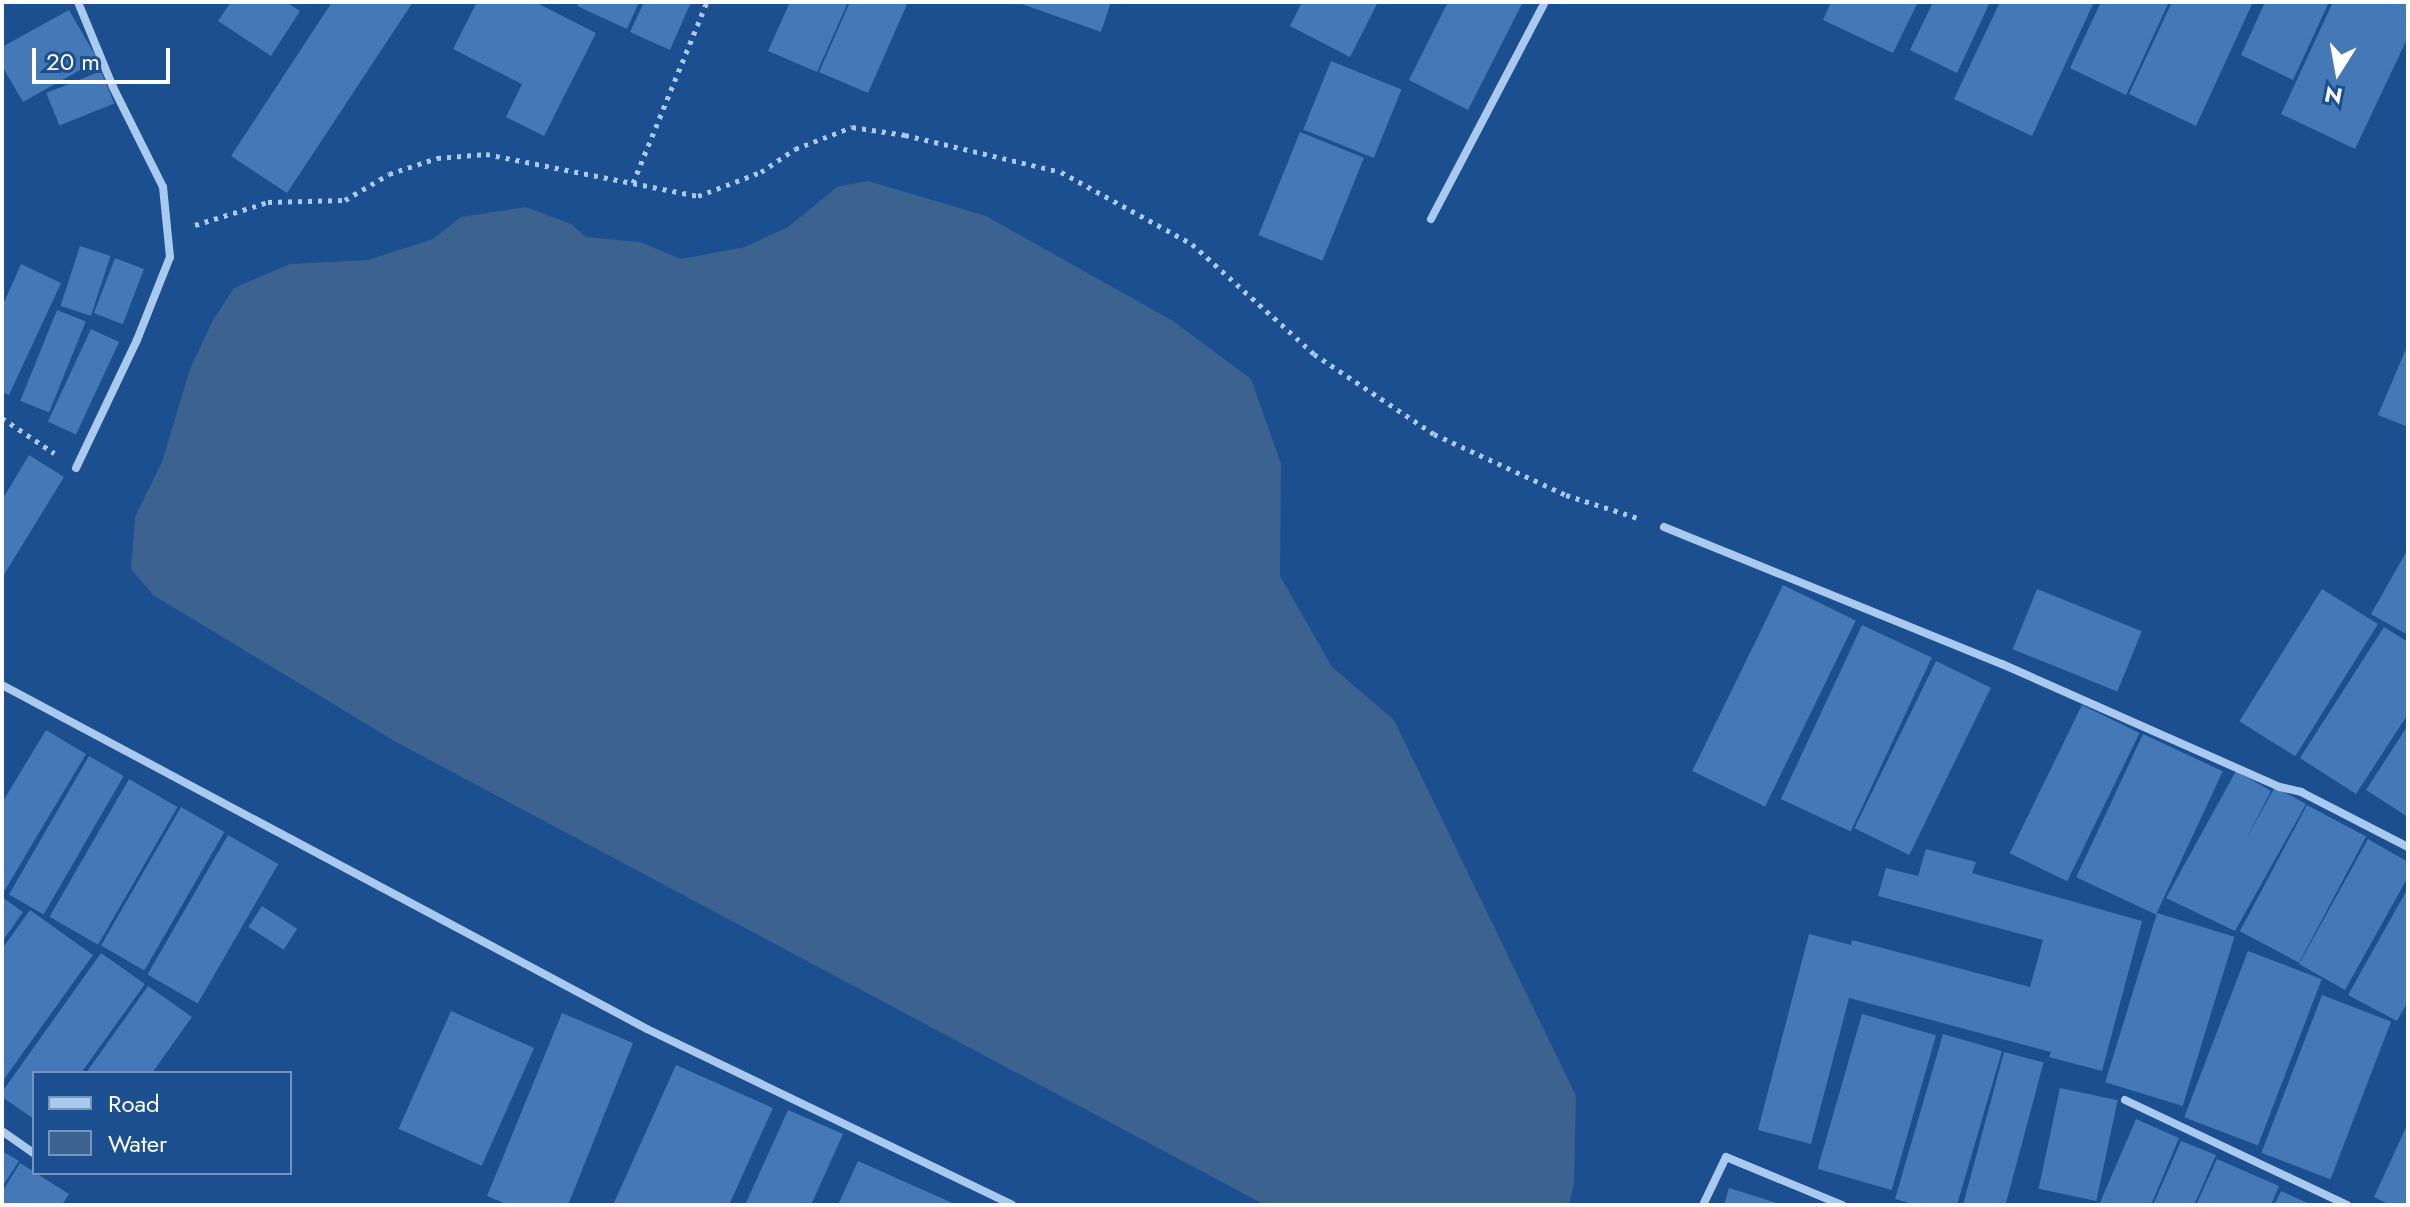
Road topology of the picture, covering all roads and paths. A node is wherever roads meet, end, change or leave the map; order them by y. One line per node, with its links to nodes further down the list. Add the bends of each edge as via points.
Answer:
1 (78, 2): 6 (street, via 163,187)
2 (707, 2): 4 (path)
3 (1545, 2): 5 (street)
4 (633, 183): 6 (path, via 486,154 437,158 389,174 345,200 268,202 196,224); 9 (path, via 698,196 852,127 1061,172 1192,244 1314,354 1434,434 1566,495)
5 (1431, 219)
6 (170, 257): 8 (street)
7 (2, 418): 8 (path)
8 (76, 468)
9 (1664, 527): 11 (street, via 2301,792)
10 (2, 685): 15 (street, via 647,1029)
11 (2408, 847)
12 (2125, 1100): 18 (street)
13 (2, 1131): 14 (street)
14 (32, 1152)
15 (1012, 1205)
16 (1703, 1205): 17 (street, via 1726,1157)
17 (1842, 1205)
18 (2347, 1205)

